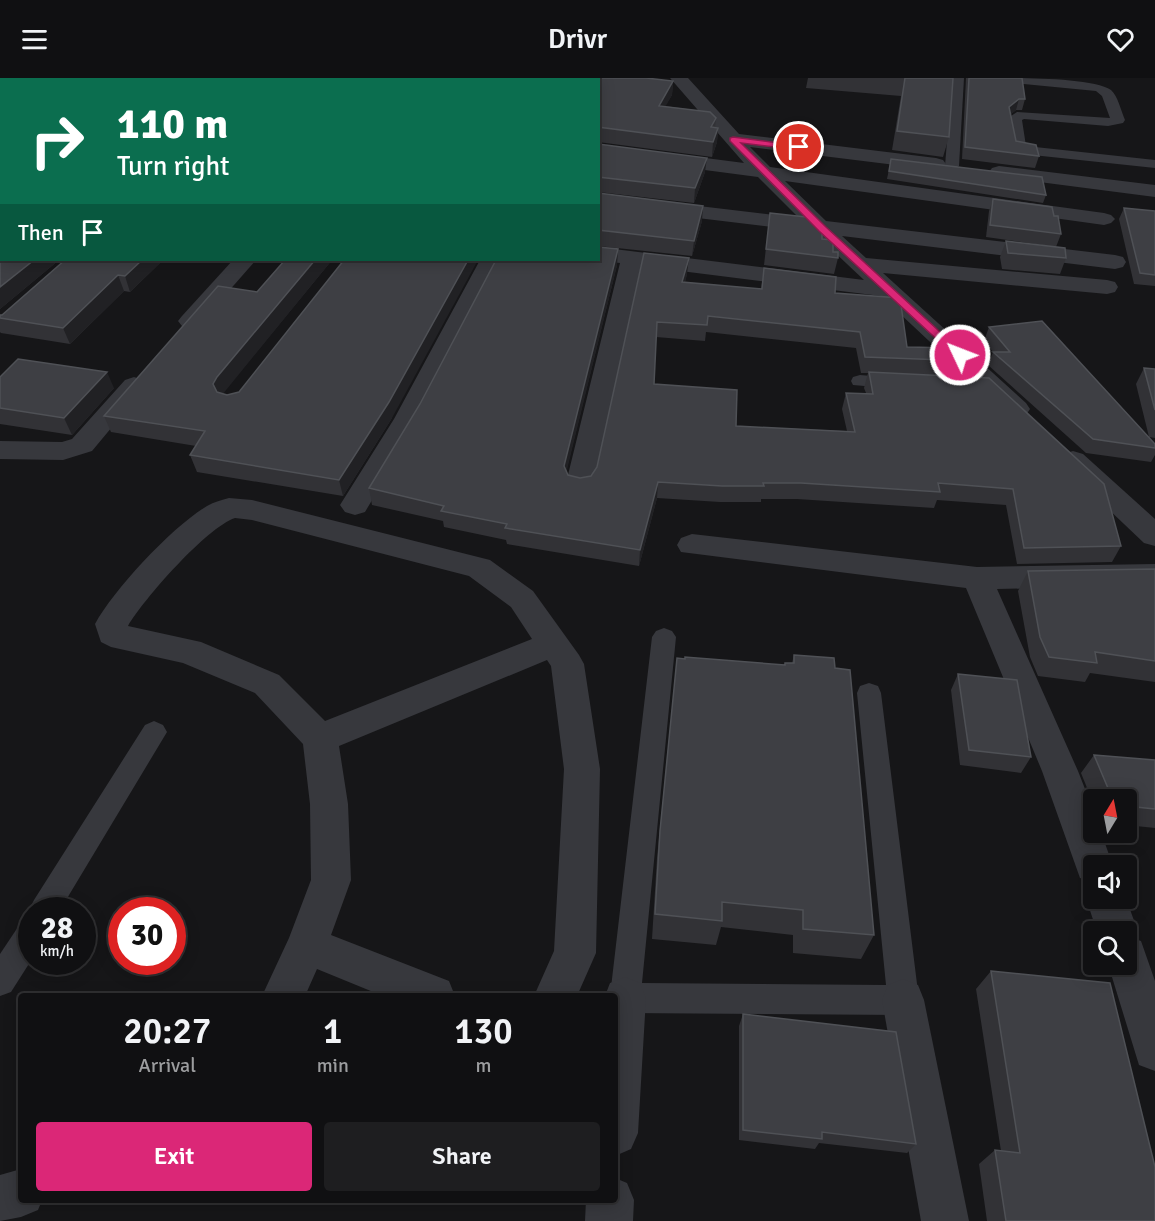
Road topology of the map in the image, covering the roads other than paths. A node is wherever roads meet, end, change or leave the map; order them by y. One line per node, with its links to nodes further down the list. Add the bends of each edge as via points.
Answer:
1 (958, 78): 8 (lane)
2 (1004, 78): 6 (lane, via 1089,86 1108,94 1118,120 1022,115 1015,118 1019,150)
3 (678, 85): 4 (street)
4 (733, 139): 8 (street); 9 (street)
5 (600, 150): 9 (street)
6 (1038, 152): 7 (lane); 10 (lane)
7 (1155, 164)
8 (952, 166): 10 (street)
9 (763, 171): 13 (street); 14 (street)
10 (1041, 178): 11 (street)
11 (1155, 191)
12 (600, 200): 14 (street)
13 (1104, 219)
14 (822, 229): 19 (street); 20 (street)
15 (600, 254): 16 (street)
16 (632, 258): 22 (street); 30 (street)
17 (243, 261): 23 (street)
18 (490, 261): 31 (street, via 407,419)
19 (1115, 262)
20 (862, 264): 21 (street); 22 (street)
21 (1107, 287)
22 (890, 290): 28 (street)
23 (175, 339)
24 (152, 365): 29 (street, via 82,445 63,451)
25 (860, 381): 26 (lane)
26 (913, 384)
27 (966, 386): 28 (lane)
28 (994, 387): 32 (street)
29 (0, 450)
30 (580, 483)
31 (355, 505)
32 (1155, 536)
33 (692, 545): 35 (street)
34 (1155, 575): 35 (street)
35 (977, 578): 41 (street, via 1060,771)
36 (664, 637): 52 (lane)
37 (553, 644): 40 (street); 40 (street, via 522,598 479,568 252,510 228,508 208,518 130,598 111,624 113,633 189,651 267,684); 51 (street, via 567,664 582,769 575,953)
38 (869, 693): 53 (lane)
39 (154, 732): 42 (lane)
40 (320, 738): 43 (street, via 329,804 331,880)
41 (1090, 855)
42 (52, 897)
43 (307, 945): 49 (street); 50 (street)
44 (18, 953): 48 (lane)
45 (1137, 955): 46 (street)
46 (1155, 956)
47 (1132, 975): 54 (street)
48 (0, 981)
49 (284, 993)
50 (427, 993)
51 (556, 993)
52 (625, 998): 53 (lane); 55 (street)
53 (903, 1000): 60 (street)
54 (1155, 1049)
55 (618, 1092)
56 (18, 1194): 57 (street)
57 (0, 1199)
58 (610, 1203): 59 (street)
59 (609, 1221)
60 (945, 1221)

